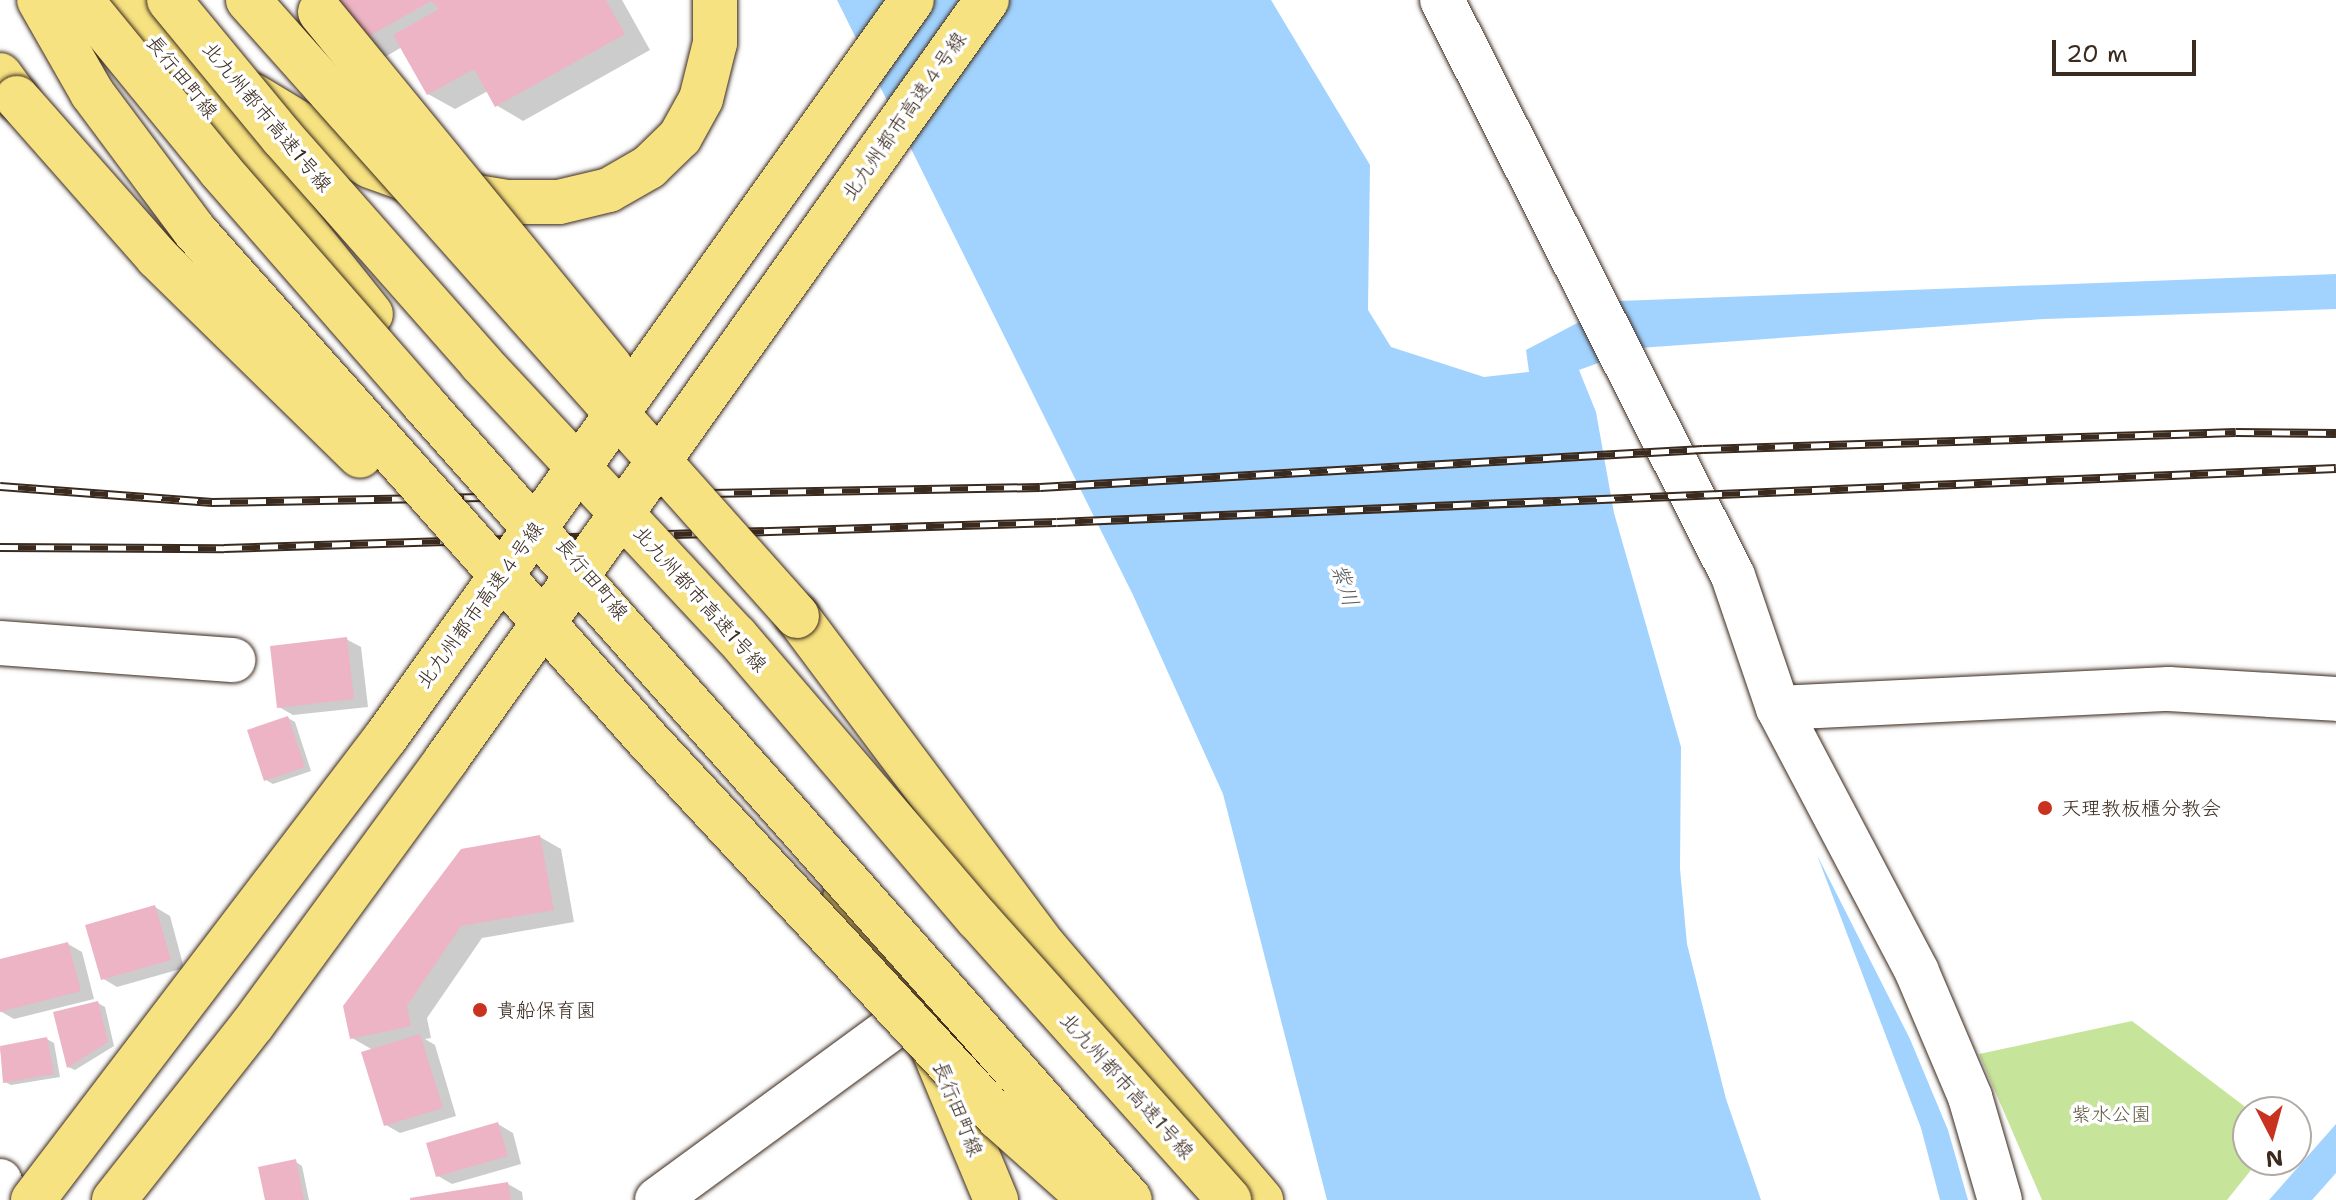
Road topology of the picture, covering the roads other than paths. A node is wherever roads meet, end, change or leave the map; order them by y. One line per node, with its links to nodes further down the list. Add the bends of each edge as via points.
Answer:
1 (39, 0): 18 (main road, bridge, via 92,93 194,230)
2 (81, 0): 27 (main road, bridge, via 402,380)
3 (121, 0): 19 (main road, 長行田町線, via 397,346 789,812)
4 (138, 0): 8 (main road, via 211,66 370,166 440,191 507,202 559,202 596,193 649,167 680,137 701,99 715,43)
5 (169, 0): 28 (main road, 北九州都市高速1号線, bridge, via 313,173 481,363 736,636 978,919)
6 (248, 0): 13 (main road, bridge)
7 (311, 0): 13 (main road, bridge, via 694,466)
8 (715, 0)
9 (912, 0): 22 (main road, 北九州都市高速４号線, bridge, via 386,737)
10 (987, 0): 23 (main road, 北九州都市高速４号線, bridge, via 446,760 253,1024)
11 (1442, 0): 17 (street, via 1733,576)
12 (0, 75): 18 (main road, bridge, via 157,257)
13 (797, 616): 29 (main road, via 1045,947)
14 (0, 643): 15 (street)
15 (233, 660)
16 (2336, 699): 17 (street, via 2169,689)
17 (1778, 708): 30 (street, via 1917,972 1970,1097)
18 (647, 739): 26 (main road, bridge, via 999,1118)
19 (917, 1010): 24 (street); 25 (main road, 長行田町線)
20 (0, 1181): 21 (street)
21 (5, 1200)
22 (33, 1200)
23 (114, 1200)
24 (657, 1200)
25 (996, 1200)
26 (1091, 1200)
27 (1130, 1200)
28 (1229, 1200)
29 (1261, 1200)
30 (2000, 1200)

